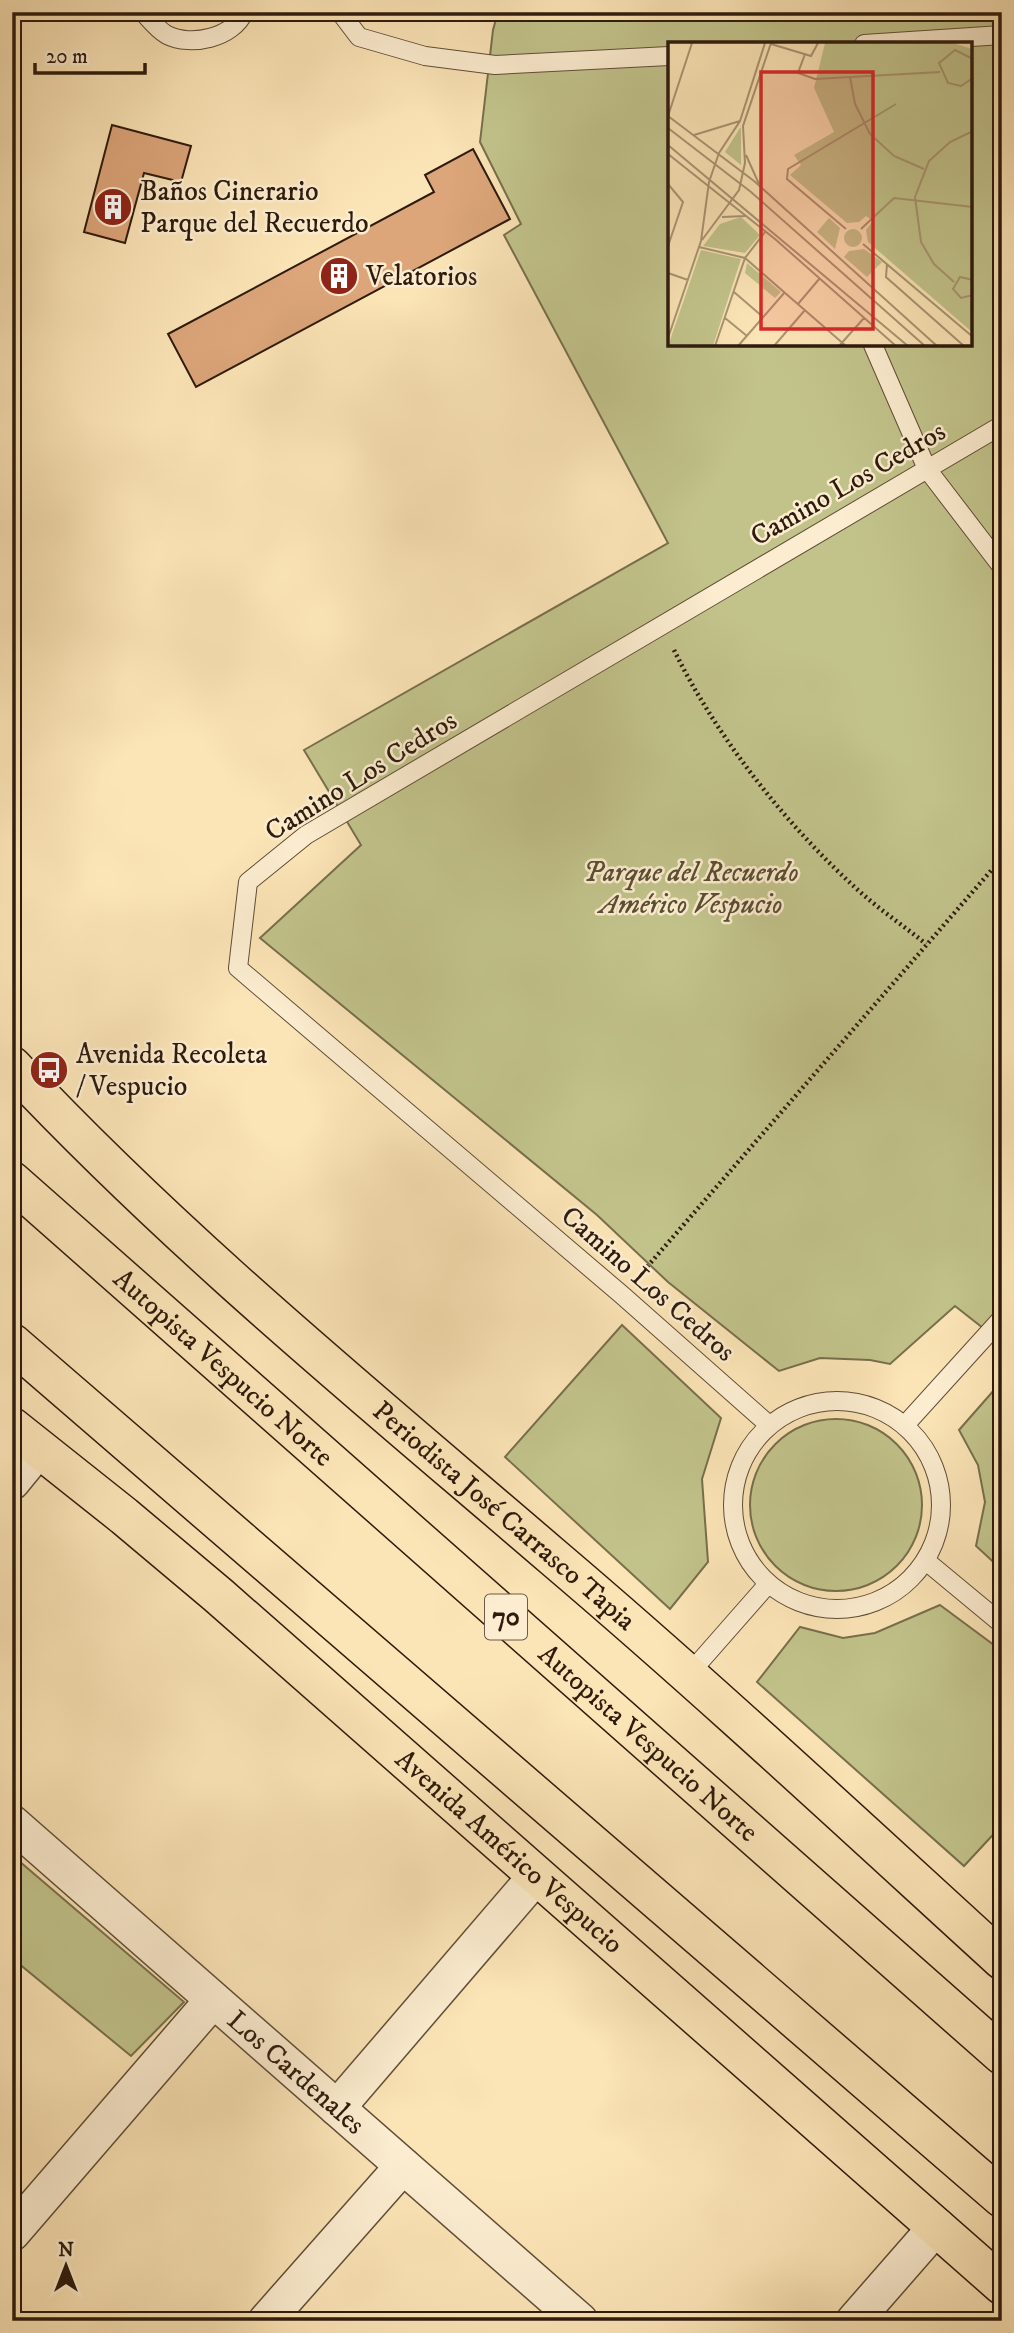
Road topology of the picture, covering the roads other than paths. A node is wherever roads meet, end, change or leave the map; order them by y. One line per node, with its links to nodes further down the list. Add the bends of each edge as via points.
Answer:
1 (143, 12): 2 (lane, via 168,36 191,41 217,37)
2 (244, 12)
3 (340, 12): 6 (lane, via 359,37 425,56 495,65)
4 (1002, 35): 5 (lane)
5 (895, 42)
6 (668, 56)
7 (873, 346): 9 (lane)
8 (1002, 425): 9 (lane, Camino Los Cedros)
9 (927, 469): 10 (lane); 15 (lane, Camino Los Cedros, via 306,835 248,882 238,968)
10 (1002, 567)
11 (12, 1066): 22 (main road, Periodista José Carrasco Tapia, via 91,1149 231,1280)
12 (12, 1181): 27 (main road, Autopista Vespucio Norte / 70)
13 (1002, 1318): 16 (lane)
14 (12, 1342): 30 (main road)
15 (769, 1425): 16 (lane, via 822,1401 852,1401 880,1409); 20 (lane, via 746,1453 734,1487 733,1522 745,1556)
16 (905, 1425): 19 (lane, via 930,1456 943,1504 939,1534)
17 (26, 1438): 18 (street); 24 (main road, Avenida Américo Vespucio, via 218,1595)
18 (12, 1482)
19 (926, 1561): 20 (lane, via 902,1588 870,1605 835,1610 799,1603); 21 (lane)
20 (768, 1584): 22 (lane)
21 (1002, 1625)
22 (689, 1674): 25 (main road, Periodista José Carrasco Tapia)
23 (12, 1823): 26 (street, Los Cardenales)
24 (537, 1875): 28 (street); 32 (main road, Avenida Américo Vespucio)
25 (1002, 1960)
26 (214, 2000): 28 (street, Los Cardenales); 31 (street)
27 (1002, 2055)
28 (337, 2108): 29 (street, Los Cardenales)
29 (403, 2166): 34 (street); 35 (street, Los Cardenales)
30 (1002, 2197)
31 (15, 2224)
32 (937, 2227): 33 (main road, Avenida Américo Vespucio); 36 (street)
33 (1002, 2284)
34 (266, 2321)
35 (580, 2321)
36 (854, 2321)

